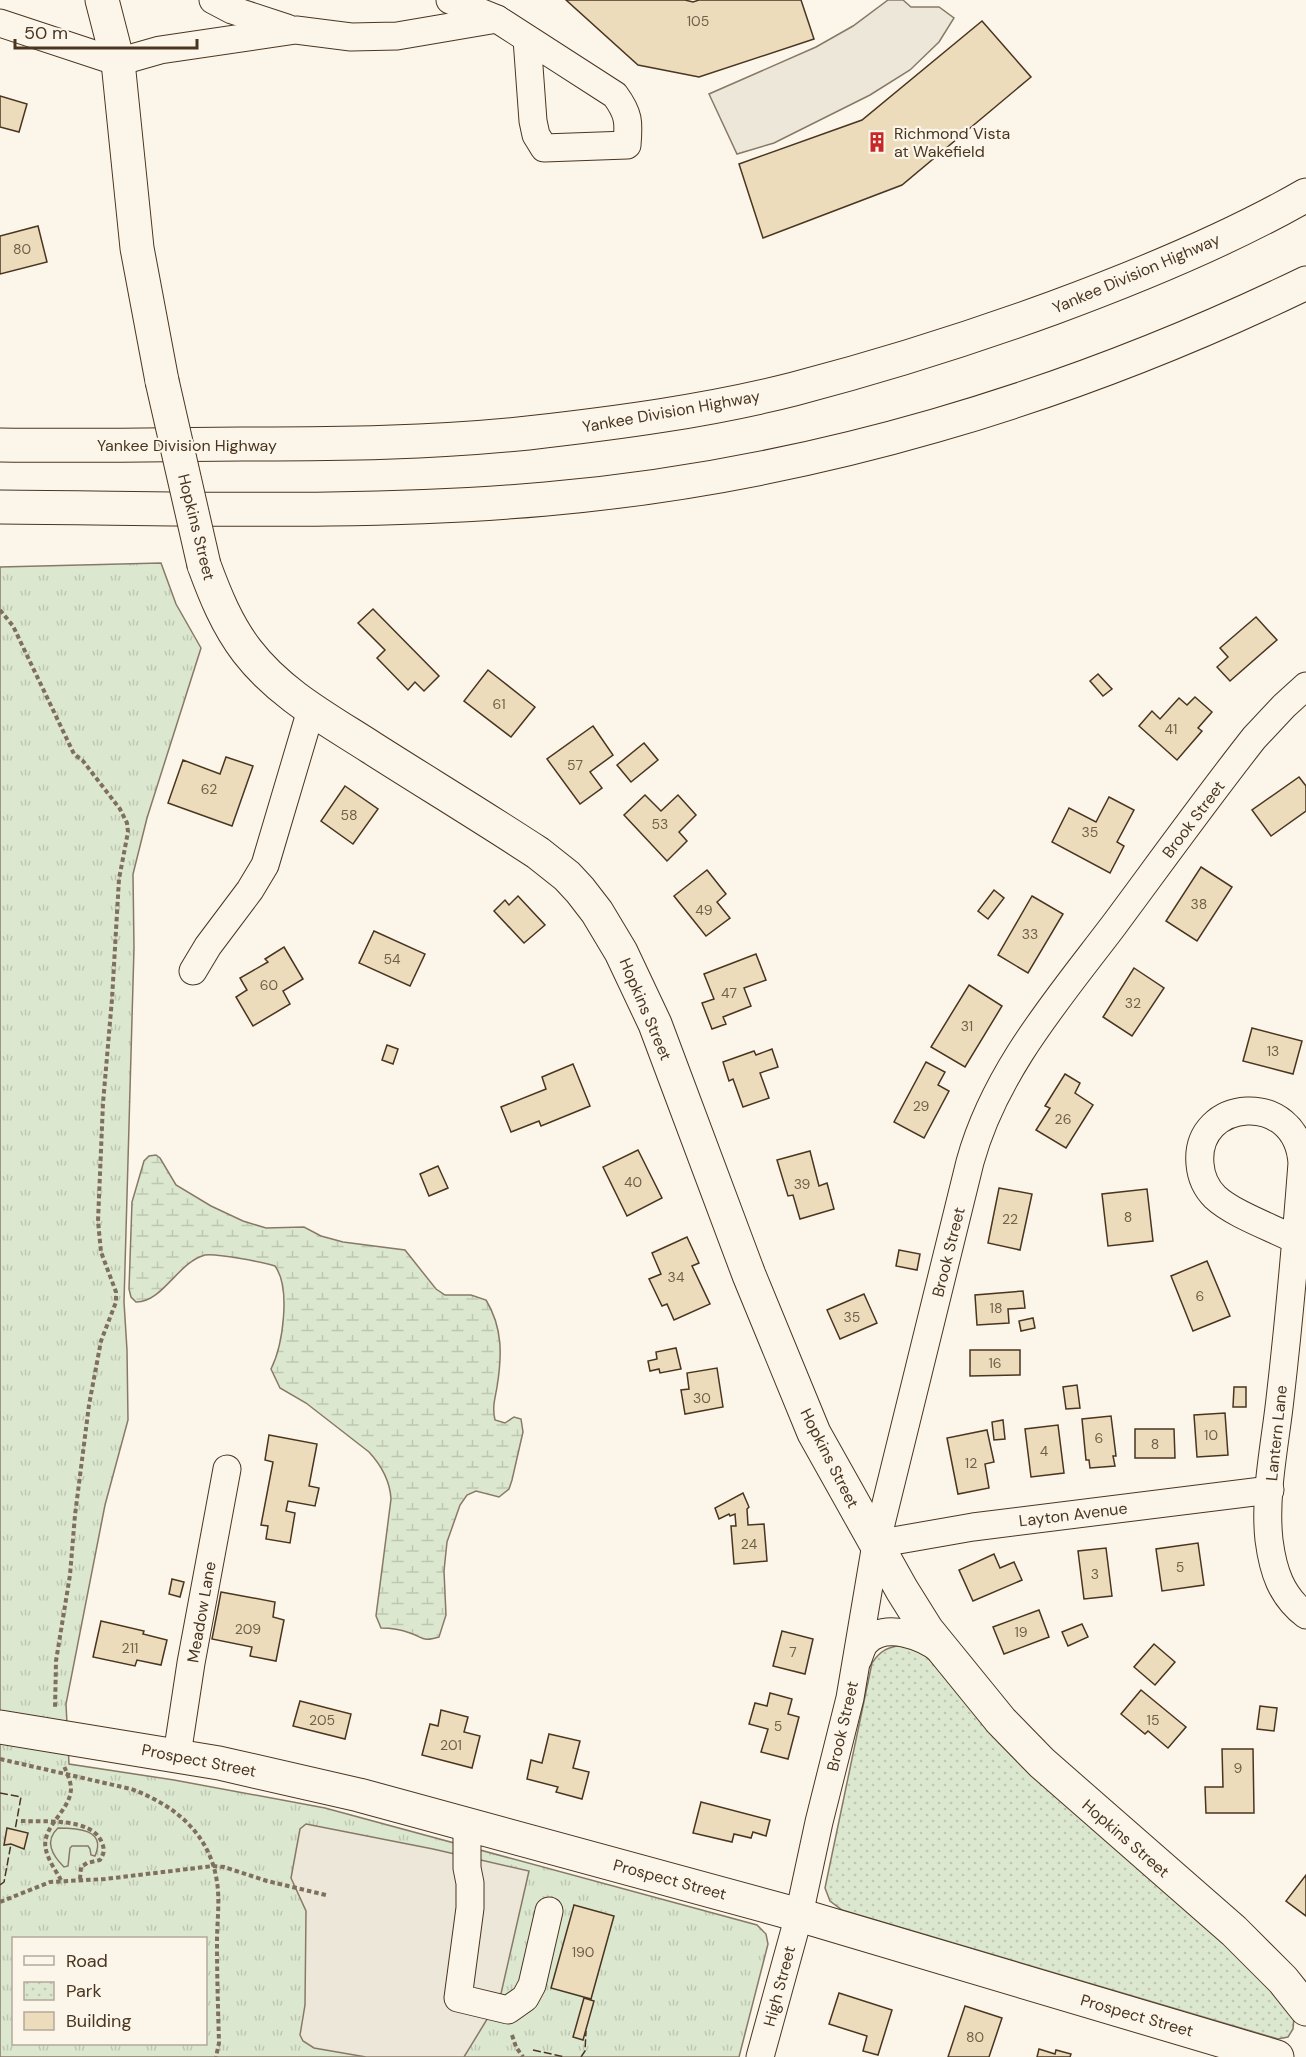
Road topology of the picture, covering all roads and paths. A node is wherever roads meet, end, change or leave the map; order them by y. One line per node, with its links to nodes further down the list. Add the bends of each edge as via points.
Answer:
1 (102, 0): 8 (main road, Hopkins Street)
2 (213, 0): 6 (street)
3 (450, 0): 4 (street)
4 (497, 19): 6 (street, via 397,36 351,37); 7 (street)
5 (0, 23): 8 (street)
6 (296, 30): 8 (street, via 160,50)
7 (527, 39): 7 (street, via 615,95 627,110 627,145 544,148 536,135)
8 (118, 62): 19 (main road, Hopkins Street, bridge, via 137,248 162,381 204,565 226,618 246,650 272,680)
9 (1306, 195): 12 (main road, Yankee Division Highway, via 1198,249 1102,290 925,352 792,389 654,416 526,433 391,442)
10 (1306, 283): 15 (main road, via 1140,357 1044,392 946,423 809,458 677,484 557,498 469,505)
11 (0, 428): 12 (main road)
12 (275, 444): 13 (main road, Yankee Division Highway)
13 (0, 445)
14 (0, 507): 15 (main road)
15 (306, 508): 16 (main road)
16 (0, 529)
17 (0, 610): 29 (path, via 13,626 74,754 120,809 128,832 119,879 98,1221 101,1252 116,1302 100,1341 89,1405 56,1661)
18 (1306, 686): 24 (street, Brook Street, via 1240,756 1059,997 999,1087 973,1152)
19 (311, 710): 20 (street, via 265,865); 24 (main road, Hopkins Street, via 538,853 567,876 597,912 655,1024 748,1275 814,1433)
20 (193, 971)
21 (1296, 1240): 21 (street, Lantern Lane, via 1302,1163 1295,1136 1282,1121 1266,1112 1247,1110 1229,1115 1214,1126 1200,1151 1200,1170 1207,1188 1227,1207); 23 (street, Lantern Lane)
22 (227, 1469): 30 (street, Meadow Lane)
23 (1270, 1490): 24 (street, Layton Avenue, via 973,1527); 25 (street, Lantern Lane, via 1268,1532 1276,1577 1286,1596)
24 (876, 1544): 26 (main road, Hopkins Street, via 927,1630); 27 (street, Brook Street)
25 (1306, 1615)
26 (947, 1655): 27 (street, via 917,1636 900,1632 880,1634 866,1641); 43 (main road, Hopkins Street, via 1001,1721 1042,1763 1234,1931)
27 (855, 1666): 42 (street, Brook Street)
28 (0, 1727): 29 (main road, Prospect Street)
29 (55, 1735): 30 (main road, Prospect Street); 32 (path)
30 (177, 1755): 35 (main road, Prospect Street, via 279,1776)
31 (0, 1759): 32 (path)
32 (67, 1774): 34 (path, via 71,1788 68,1801); 36 (path, via 131,1789 161,1802 180,1814 195,1831)
33 (21, 1821): 34 (path)
34 (54, 1823): 37 (path, via 80,1825 99,1836 103,1855 81,1867); 38 (path, via 45,1840 46,1851)
35 (467, 1824): 41 (street, via 470,1908 458,1998 508,2010 525,1998 532,1985); 42 (main road, Prospect Street)
36 (213, 1866): 37 (path); 39 (path); 44 (path, via 218,1883)
37 (80, 1879): 38 (path)
38 (61, 1880): 40 (path)
39 (326, 1895)
40 (0, 1902)
41 (549, 1911)
42 (799, 1916): 45 (street, High Street); 46 (main road, Prospect Street)
43 (1306, 2009)
44 (216, 2057)
45 (760, 2057)
46 (1277, 2057)

